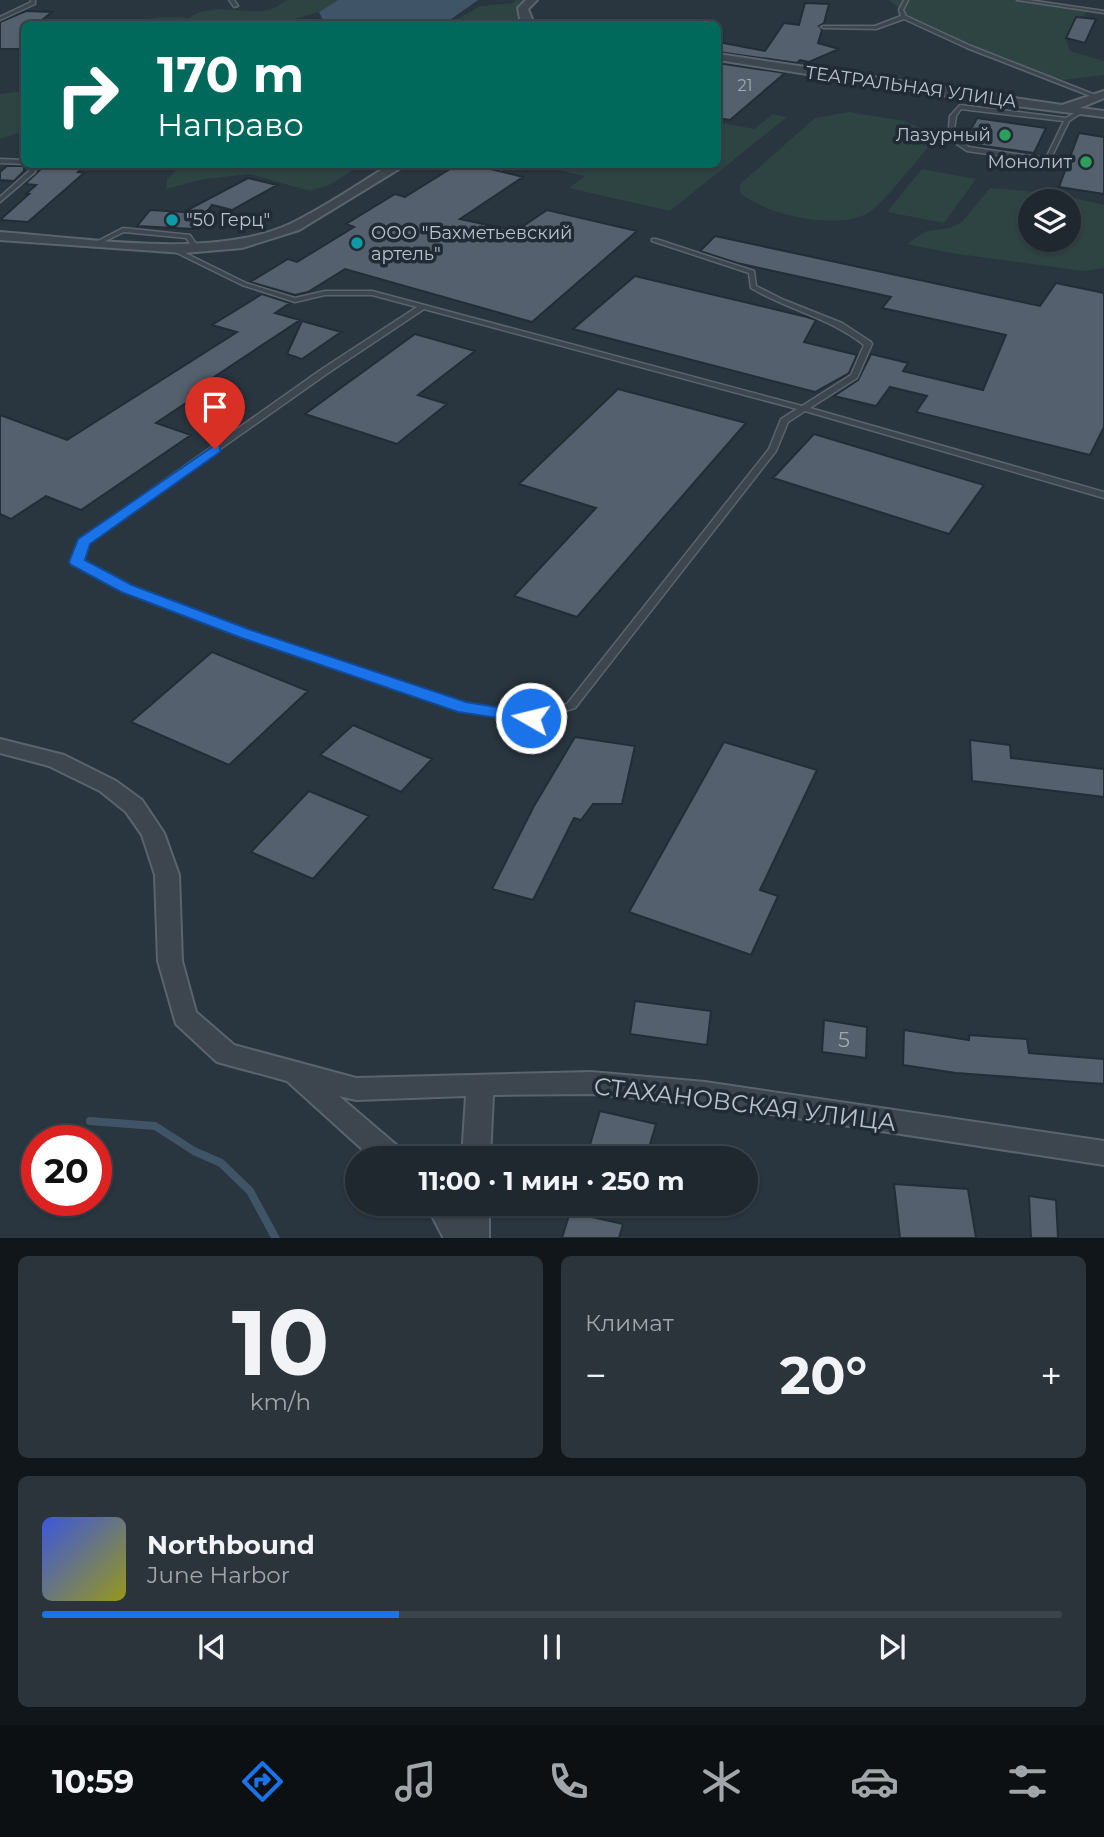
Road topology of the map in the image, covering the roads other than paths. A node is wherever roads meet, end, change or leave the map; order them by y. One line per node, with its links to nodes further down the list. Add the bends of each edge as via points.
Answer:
1 (33, 0): 9 (lane)
2 (231, 0): 6 (lane)
3 (532, 0): 10 (street, via 523,8)
4 (906, 0): 8 (lane, via 901,10)
5 (1019, 0): 7 (lane)
6 (236, 6)
7 (1104, 12)
8 (904, 17): 11 (lane, via 876,28); 13 (lane, via 969,47)
9 (0, 19)
10 (525, 21)
11 (823, 27)
12 (721, 57): 14 (street, ТЕАТРАЛЬНАЯ УЛИЦА)
13 (1100, 95): 14 (street)
14 (1060, 109): 15 (street, ТЕАТРАЛЬНАЯ УЛИЦА)
15 (1080, 112): 16 (street, ТЕАТРАЛЬНАЯ УЛИЦА); 17 (lane)
16 (1104, 114)
17 (1067, 120): 17 (lane, via 1049,157 1037,159 967,149 950,137 953,116 960,107)
18 (0, 160): 19 (lane)
19 (21, 162)
20 (33, 168): 22 (lane)
21 (394, 168): 26 (street, via 294,227 242,244)
22 (0, 200)
23 (0, 236): 25 (street)
24 (653, 240): 28 (lane, via 751,272 753,287 766,296 850,328 867,344 854,376)
25 (97, 243): 26 (street); 26 (lane, via 123,230 188,236)
26 (184, 248): 27 (lane, via 244,284 295,300 325,293 372,293)
27 (423, 306): 28 (lane); 28 (lane, via 83,542 76,562 127,589 245,633 464,708 531,718 571,706 773,449 784,421)
28 (802, 408): 29 (lane)
29 (1104, 495)
30 (0, 746): 31 (street, СТАХАНОВСКАЯ УЛИЦА, via 56,760 108,786 134,806 152,833 166,875 170,961 185,1017 226,1054)
31 (290, 1070): 32 (street, СТАХАНОВСКАЯ УЛИЦА, via 356,1089); 33 (street)
32 (480, 1084): 34 (street); 35 (street, СТАХАНОВСКАЯ УЛИЦА, via 591,1083 705,1093)
33 (377, 1146)
34 (477, 1146)
35 (1104, 1153)
36 (447, 1216): 38 (street)
37 (475, 1216): 39 (street)
38 (460, 1238)
39 (475, 1238)

